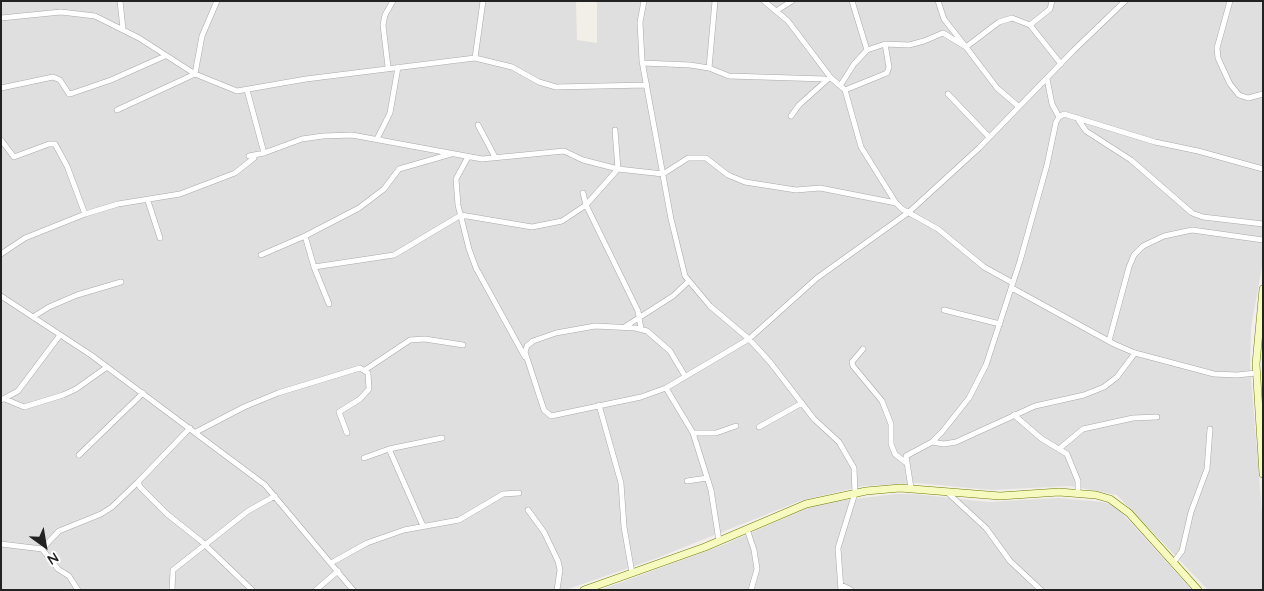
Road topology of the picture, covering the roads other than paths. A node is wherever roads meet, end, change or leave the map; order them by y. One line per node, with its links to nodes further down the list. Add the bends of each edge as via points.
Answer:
1 (120, 1): 17 (street)
2 (217, 1): 28 (street, via 206,20)
3 (393, 1): 26 (street, via 383,25)
4 (483, 1): 22 (street)
5 (644, 1): 23 (street, via 640,22)
6 (715, 1): 27 (street)
7 (764, 1): 14 (street)
8 (792, 1): 14 (street)
9 (852, 1): 20 (street)
10 (938, 1): 19 (street, via 944,19)
11 (1052, 1): 16 (street, via 1050,9)
12 (1125, 1): 24 (street)
13 (1230, 1): 36 (street, via 1217,48 1218,58 1230,84 1240,95 1248,98)
14 (776, 11): 29 (street, via 803,40)
15 (1, 18): 17 (street, via 74,12 95,16)
16 (1030, 26): 19 (street, via 1012,18 998,22); 24 (street)
17 (123, 29): 21 (street)
18 (885, 44): 19 (street, via 909,45 943,33); 20 (street); 33 (street, via 887,73)
19 (966, 47): 37 (street, via 997,88)
20 (867, 50): 33 (street, via 862,53)
21 (165, 56): 28 (street); 32 (street, via 112,80 69,94 60,80 53,77)
22 (475, 58): 25 (street); 31 (street, via 512,66 538,82 556,87)
23 (643, 63): 27 (street); 31 (street)
24 (1061, 64): 30 (street)
25 (398, 66): 26 (street); 46 (street, via 390,113)
26 (388, 68): 34 (street)
27 (710, 68): 29 (street, via 729,76)
28 (195, 74): 34 (street, via 237,91); 38 (street)
29 (828, 79): 33 (street); 39 (street)
30 (1047, 79): 37 (street); 40 (street, via 1050,99)
31 (647, 85): 53 (street)
32 (1, 88)
33 (843, 88): 56 (street, via 861,147)
34 (247, 90): 48 (street)
35 (948, 94): 44 (street)
36 (1263, 94)
37 (1018, 106): 44 (street)
38 (117, 110)
39 (791, 116)
40 (1059, 117): 41 (street, via 1064,114); 70 (street)
41 (1077, 118): 52 (street, via 1155,142); 61 (street, via 1086,131 1131,160 1192,213)
42 (478, 125): 50 (street)
43 (615, 130): 51 (street)
44 (990, 137): 58 (street)
45 (1, 140): 59 (street, via 14,157 55,144)
46 (377, 140): 47 (street); 48 (street, via 352,135 323,136 302,139)
47 (454, 153): 49 (street); 62 (street, via 400,169 374,198)
48 (264, 154): 55 (street, via 250,156 254,158 222,178 180,194)
49 (468, 157): 50 (street); 60 (street, via 456,178)
50 (496, 157): 51 (street, via 564,151 583,160)
51 (618, 169): 53 (street); 57 (street)
52 (1263, 169)
53 (663, 174): 56 (street, via 688,158 706,158 728,175 745,182 796,190 820,188); 68 (street, via 679,254)
54 (583, 193): 57 (street)
55 (148, 201): 59 (street, via 118,204); 63 (street)
56 (896, 203): 58 (street)
57 (586, 205): 60 (street, via 562,221 532,227); 76 (street)
58 (909, 212): 70 (street, via 938,229 984,267); 81 (street, via 817,278)
59 (85, 214): 65 (street, via 25,238)
60 (461, 215): 67 (street, via 394,255); 86 (street, via 476,268)
61 (1263, 224)
62 (305, 236): 66 (street); 67 (street)
63 (160, 238)
64 (1263, 240): 82 (street, via 1192,230 1164,236 1143,246 1129,267)
65 (1, 254)
66 (261, 254)
67 (314, 267): 73 (street)
68 (688, 281): 76 (street, via 673,296); 81 (street, via 710,306)
69 (121, 282): 75 (street, via 76,295)
70 (1012, 285): 77 (street); 82 (street)
71 (1263, 289): 89 (main road)
72 (1, 296): 75 (street)
73 (329, 304)
74 (944, 310): 77 (street)
75 (33, 317): 80 (street)
76 (639, 318): 78 (street); 79 (street)
77 (1000, 324): 106 (street, via 979,381)
78 (625, 326): 79 (street); 86 (street, via 595,326 541,337 527,346)
79 (641, 329): 90 (street, via 670,351)
80 (60, 335): 87 (street); 93 (street, via 18,391)
81 (749, 339): 90 (street); 94 (street)
82 (1109, 341): 85 (street)
83 (463, 345): 88 (street, via 410,340)
84 (863, 349): 111 (street, via 852,366 882,401 891,424 891,444 895,454)
85 (1135, 353): 89 (street, via 1214,374); 96 (street, via 1118,377 1104,387)
86 (526, 357): 95 (street, via 546,414 551,416)
87 (107, 367): 92 (street); 93 (street, via 76,389 55,398 24,406)
88 (365, 370): 102 (street, via 360,368 278,393); 103 (street, via 370,377 366,395 338,415)
89 (1256, 373): 112 (main road)
90 (685, 376): 91 (street)
91 (666, 388): 95 (street, via 641,397); 104 (street)
92 (143, 393): 100 (street); 109 (street)
93 (3, 400)
94 (802, 403): 99 (street); 118 (street, via 847,453 854,468)
95 (599, 405): 132 (street, via 621,483)
96 (1014, 415): 106 (street, via 956,442); 108 (street)
97 (1157, 417): 108 (street, via 1134,418 1083,429)
98 (736, 426): 104 (street, via 716,433)
99 (759, 427)
100 (190, 428): 102 (street); 115 (street)
101 (1210, 429): 130 (street, via 1208,469 1186,527 1182,551)
102 (196, 432): 121 (street)
103 (347, 433)
104 (693, 434): 113 (street)
105 (442, 438): 107 (street)
106 (932, 442): 111 (street, via 909,454)
107 (390, 449): 110 (street); 123 (street)
108 (1059, 449): 120 (street, via 1073,464)
109 (79, 455)
110 (364, 458)
111 (905, 462): 116 (street)
112 (1262, 470)
113 (708, 478): 114 (street); 125 (street)
114 (687, 481)
115 (138, 482): 127 (street, via 167,514); 128 (street, via 112,507 59,531)
116 (910, 488): 118 (main road); 119 (main road)
117 (519, 493): 123 (street, via 503,494 459,520)
118 (855, 493): 124 (main road, via 806,504); 133 (street, via 838,548)
119 (948, 493): 120 (main road, via 1000,496); 143 (street, via 986,528 1010,561)
120 (1078, 493): 130 (main road, via 1110,499 1122,506)
121 (275, 496): 127 (street, via 248,511); 129 (street)
122 (528, 510): 140 (street, via 548,537 558,561)
123 (423, 526): 129 (street, via 367,543)
124 (747, 530): 125 (main road); 141 (street, via 756,569)
125 (719, 541): 132 (main road)
126 (1, 544): 128 (street)
127 (207, 546): 136 (street, via 173,570); 137 (street)
128 (42, 549): 135 (street)
129 (332, 563): 131 (street)
130 (1173, 563): 144 (main road)
131 (338, 571): 138 (street); 139 (street)
132 (632, 573): 134 (main road)
133 (841, 588): 142 (street)
134 (589, 589)
135 (78, 590)
136 (172, 590)
137 (252, 590)
138 (316, 590)
139 (353, 590)
140 (557, 590)
141 (750, 590)
142 (851, 590)
143 (1041, 590)
144 (1198, 590)

